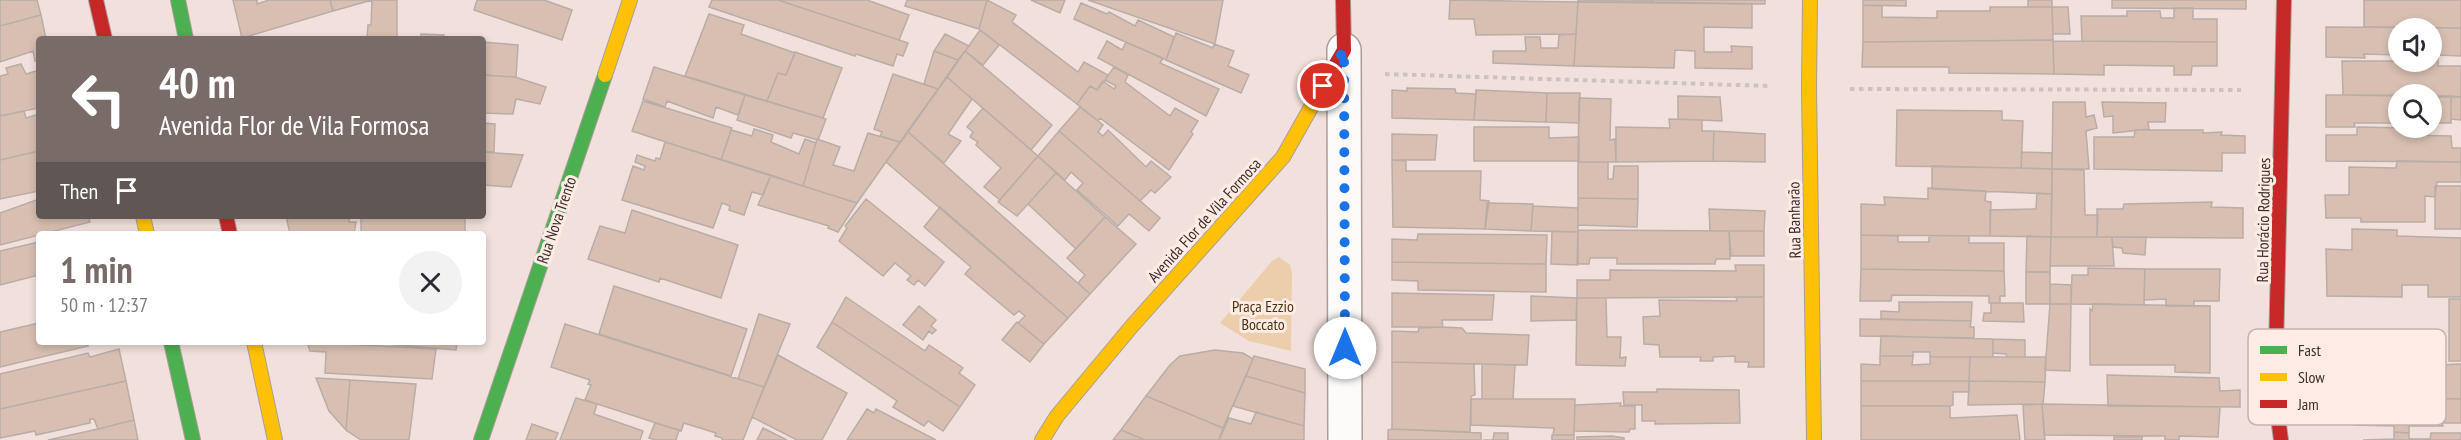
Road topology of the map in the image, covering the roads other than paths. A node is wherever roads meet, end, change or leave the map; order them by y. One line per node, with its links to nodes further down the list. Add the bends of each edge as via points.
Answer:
1 (96, 0): 7 (street)
2 (178, 0): 8 (street)
3 (630, 0): 16 (street, Rua Nova Trento)
4 (1343, 0): 9 (street)
5 (1810, 0): 19 (street, Rua Banharão)
6 (2284, 0): 10 (street, Rua Horácio Rodrigues)
7 (104, 36)
8 (185, 36)
9 (1344, 50): 17 (street, Avenida Flor de Vila Formosa, via 1283,157 1132,326 1057,416); 18 (street)
10 (2277, 329)
11 (172, 345): 15 (street)
12 (255, 345): 14 (street)
13 (2279, 425): 20 (street, Rua Horácio Rodrigues)
14 (277, 433)
15 (194, 440)
16 (481, 440)
17 (1042, 440)
18 (1345, 440)
19 (1814, 440)
20 (2281, 440)

